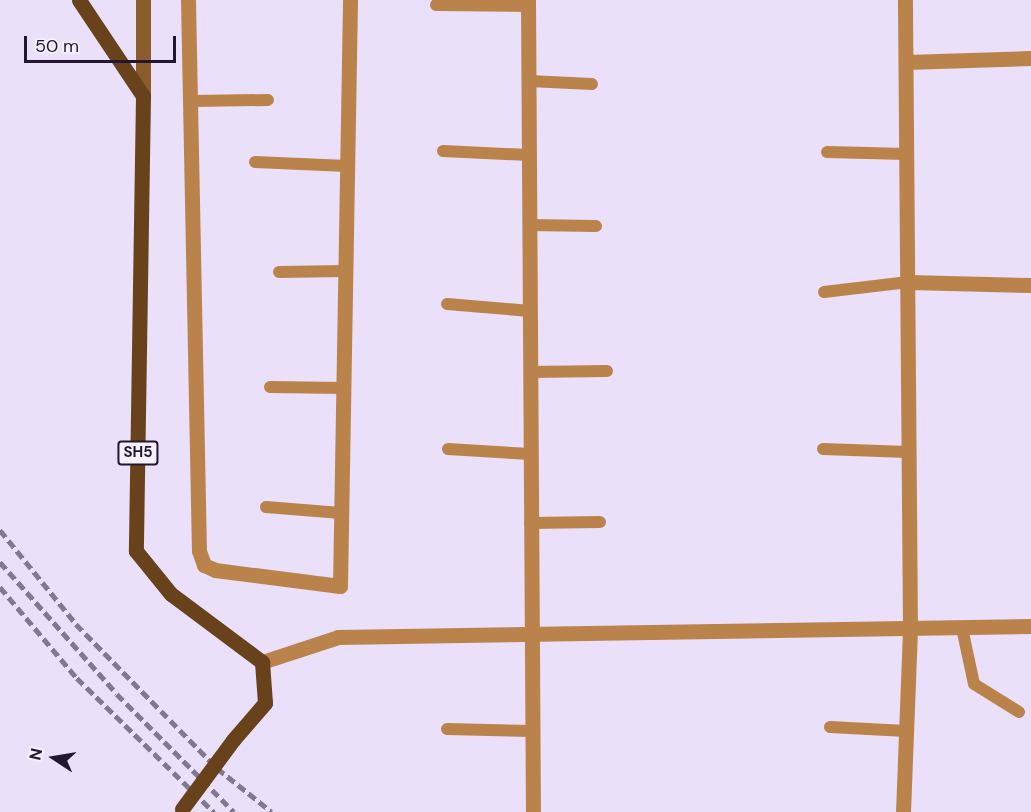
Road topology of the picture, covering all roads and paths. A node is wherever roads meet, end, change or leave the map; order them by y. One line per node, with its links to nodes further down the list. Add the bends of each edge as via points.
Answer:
1 (80, 0): 12 (main road)
2 (142, 0): 12 (main road)
3 (188, 0): 14 (street)
4 (350, 0): 20 (street)
5 (905, 0): 9 (street)
6 (528, 3): 7 (lane); 10 (street)
7 (436, 5)
8 (1031, 58): 9 (street)
9 (906, 62): 17 (street)
10 (529, 81): 11 (lane); 18 (street)
11 (592, 84)
12 (143, 96): 46 (main road, SH5, via 136,551 171,594)
13 (268, 100): 14 (lane)
14 (192, 101): 39 (street, via 199,551 204,565 340,586)
15 (443, 151): 18 (lane)
16 (827, 152): 17 (lane)
17 (907, 154): 25 (street)
18 (529, 155): 21 (street)
19 (255, 162): 20 (lane)
20 (347, 166): 23 (street)
21 (529, 225): 22 (lane); 29 (street)
22 (596, 226)
23 (345, 271): 24 (lane); 33 (street)
24 (279, 272)
25 (908, 282): 26 (street); 27 (lane); 36 (street)
26 (1031, 285)
27 (824, 292)
28 (447, 304): 29 (lane)
29 (530, 311): 31 (street)
30 (607, 370): 31 (lane)
31 (530, 372): 37 (street)
32 (270, 387): 33 (lane)
33 (343, 388): 39 (street)
34 (448, 449): 37 (lane)
35 (823, 449): 36 (lane)
36 (908, 452): 43 (street)
37 (530, 454): 41 (street)
38 (266, 507): 39 (lane)
39 (341, 513)
40 (600, 522): 41 (lane)
41 (530, 523): 45 (street)
42 (1031, 626): 44 (street)
43 (910, 628): 44 (street); 45 (street); 51 (street)
44 (963, 628): 47 (lane, via 974,684)
45 (531, 632): 46 (street, via 338,637); 50 (street)
46 (262, 663): 52 (main road, bridge, via 265,703)
47 (1019, 712)
48 (830, 727): 51 (lane)
49 (447, 729): 50 (lane)
50 (532, 731): 53 (street)
51 (906, 731): 54 (street)
52 (180, 811)
53 (533, 812)
54 (903, 812)

